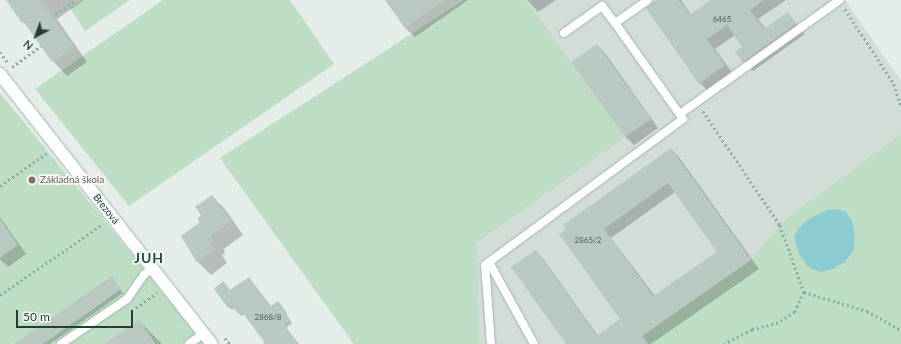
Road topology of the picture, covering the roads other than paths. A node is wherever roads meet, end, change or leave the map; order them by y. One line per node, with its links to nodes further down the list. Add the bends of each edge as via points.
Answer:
1 (648, 0): 3 (lane)
2 (840, 0): 6 (lane)
3 (615, 23): 4 (lane, via 602,6); 6 (lane)
4 (564, 33)
5 (0, 74): 8 (street, Brezová)
6 (680, 114): 7 (lane, via 684,120)
7 (489, 262): 13 (lane, via 485,265); 14 (lane)
8 (152, 268): 9 (street, Brezová); 10 (lane, via 127,298)
9 (204, 333): 11 (lane); 12 (street, Brezová)
10 (61, 344)
11 (189, 344)
12 (212, 344)
13 (491, 344)
14 (534, 344)

